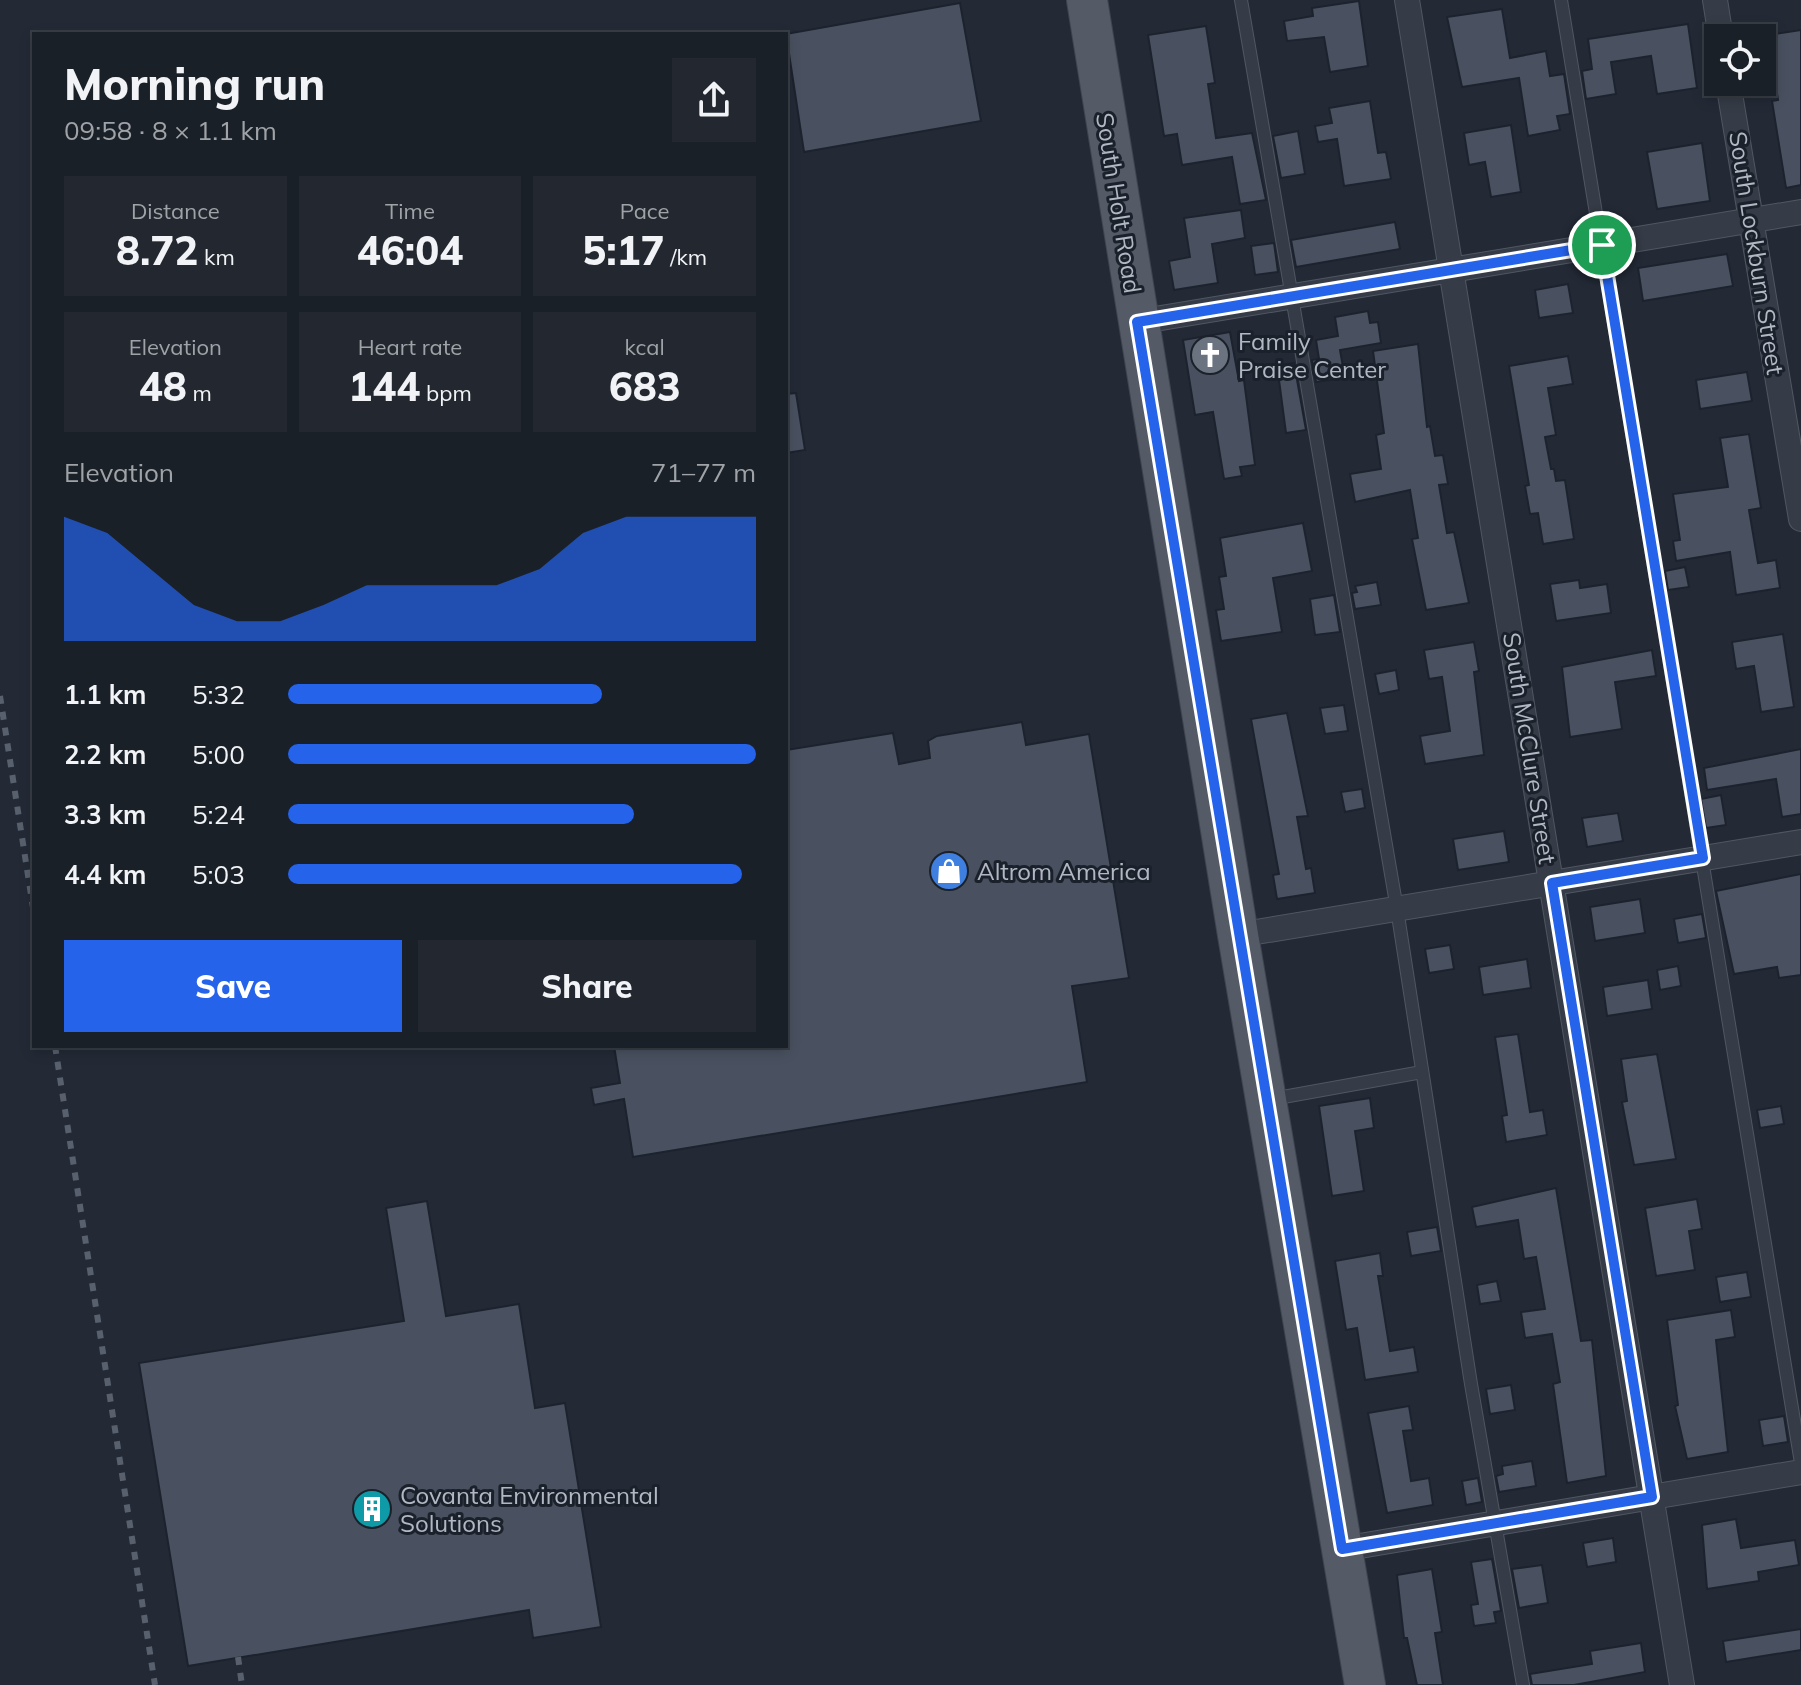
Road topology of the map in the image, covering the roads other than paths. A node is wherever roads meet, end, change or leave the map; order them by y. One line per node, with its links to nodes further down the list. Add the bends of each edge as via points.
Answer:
1 (1087, 0): 13 (main road, South Holt Road)
2 (1241, 0): 12 (lane)
3 (1407, 0): 11 (street, South McClure Street)
4 (1561, 0): 10 (lane)
5 (1715, 0): 6 (street)
6 (1719, 24)
7 (1730, 96): 9 (street, South Lockburn Street)
8 (1801, 212): 9 (street)
9 (1751, 220): 10 (street); 14 (street, South Lockburn Street)
10 (1602, 245): 11 (street); 16 (lane)
11 (1451, 270): 12 (street); 17 (street, South McClure Street)
12 (1292, 296): 13 (street); 18 (lane)
13 (1137, 322): 19 (main road, South Holt Road)
14 (1801, 519)
15 (1801, 842): 16 (street)
16 (1703, 858): 17 (street); 22 (lane)
17 (1552, 883): 18 (street); 24 (street, South McClure Street)
18 (1397, 909): 19 (street); 20 (lane)
19 (1238, 935): 21 (main road, South Holt Road)
20 (1422, 1072): 21 (lane); 25 (lane)
21 (1266, 1100): 26 (main road, South Holt Road)
22 (1801, 1463)
23 (1801, 1472): 24 (street)
24 (1652, 1497): 25 (street); 29 (street, South McClure Street)
25 (1495, 1523): 26 (street); 28 (lane)
26 (1342, 1549): 27 (main road, South Holt Road)
27 (1365, 1685)
28 (1523, 1685)
29 (1682, 1685)

